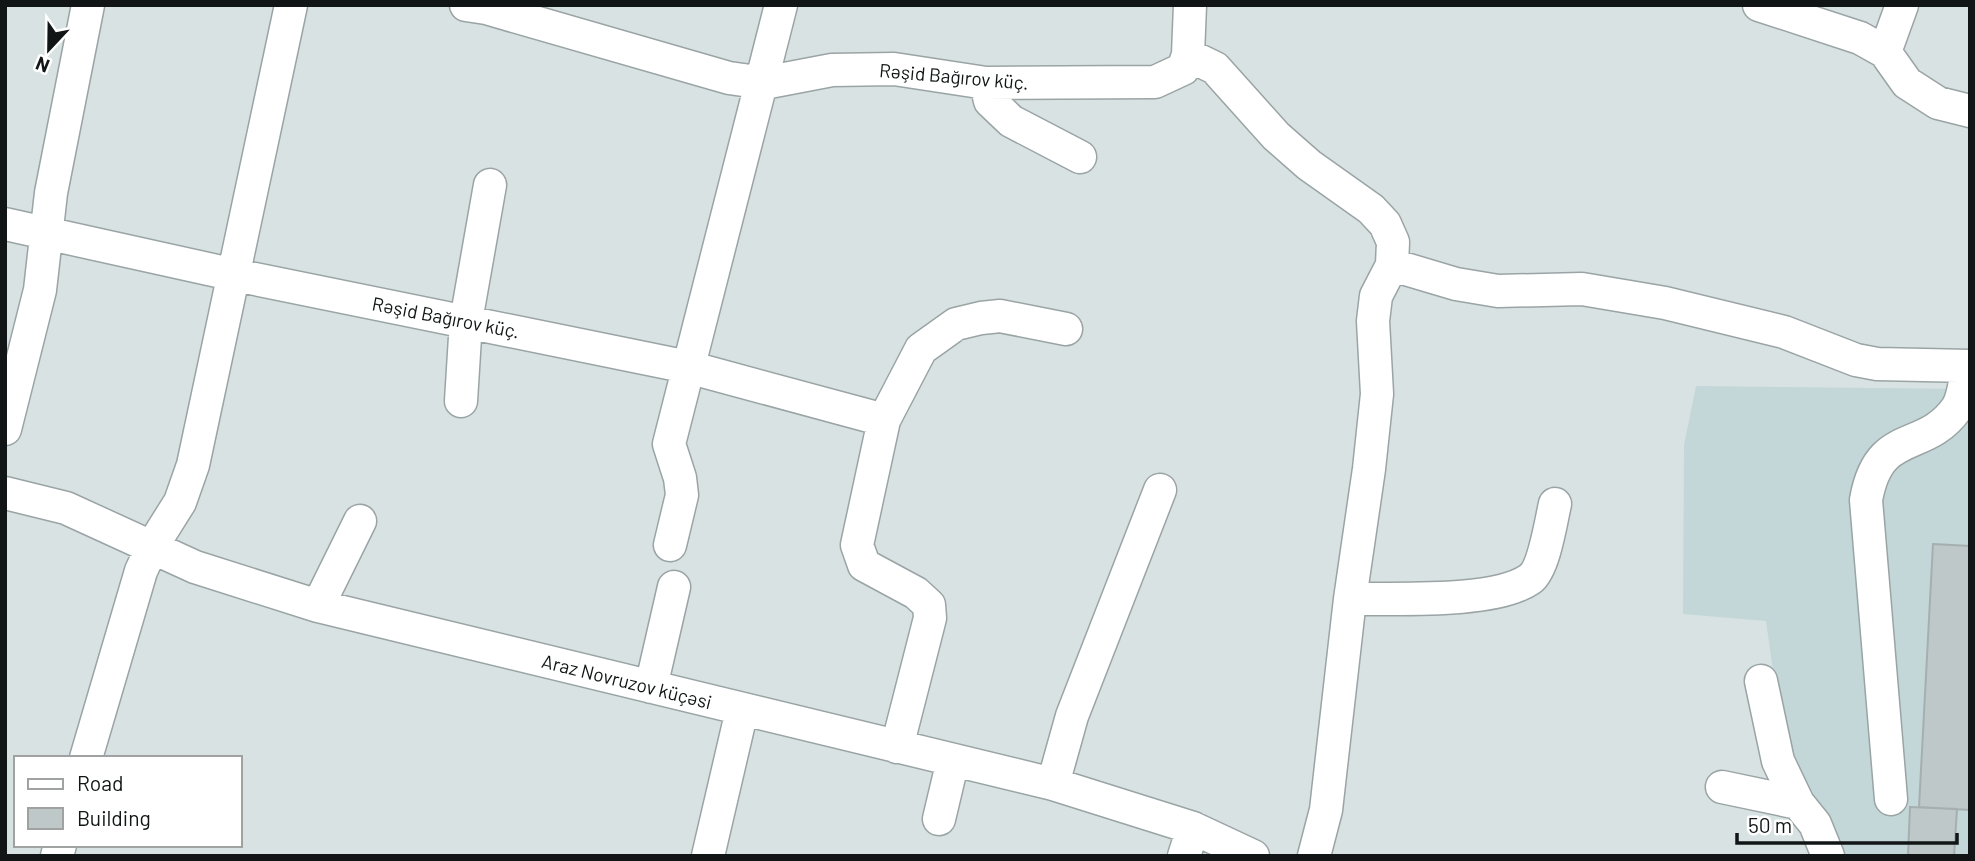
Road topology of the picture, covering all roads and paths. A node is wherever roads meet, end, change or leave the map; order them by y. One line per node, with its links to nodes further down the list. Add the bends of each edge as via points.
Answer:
1 (88, 5): 16 (street)
2 (291, 5): 18 (street)
3 (466, 5): 10 (street, Rəşid Bağırov küç., via 729,78)
4 (782, 5): 10 (street)
5 (1190, 5): 9 (street)
6 (1759, 5): 8 (street, via 1860,38)
7 (1902, 5): 8 (street)
8 (1885, 52): 12 (street, via 1907,83 1938,103)
9 (1188, 55): 11 (street, Rəşid Bağırov küç., via 1183,69 1155,82); 17 (street, via 1215,68 1308,165 1371,209 1393,242)
10 (764, 83): 11 (street, Rəşid Bağırov küç., via 832,70 894,69); 22 (street)
11 (986, 83): 13 (street, via 990,101 1011,121)
12 (1970, 111)
13 (1080, 157)
14 (490, 185): 19 (street)
15 (5, 224): 16 (street, Rəşid Bağırov küç.)
16 (46, 233): 18 (street, Rəşid Bağırov küç.); 25 (street, via 40,290)
17 (1392, 264): 21 (street, via 1498,291 1582,289 1665,303 1784,332 1877,364); 33 (street, via 1376,296 1377,394)
18 (236, 275): 19 (street, Rəşid Bağırov küç.); 30 (street, via 193,465 180,502)
19 (466, 321): 22 (street, Rəşid Bağırov küç.); 23 (street)
20 (1066, 329): 24 (street, via 1000,316 956,324 920,349)
21 (1969, 366): 43 (street, via 1959,405 1942,426 1892,448 1870,477 1866,500)
22 (688, 367): 24 (street, Rəşid Bağırov küç.); 31 (street, via 669,444 682,495)
23 (461, 401)
24 (884, 420): 38 (street, via 857,545 864,565 916,593 929,605 930,618)
25 (5, 429)
26 (1160, 490): 41 (street, via 1072,716)
27 (5, 493): 30 (street, Araz Novruzov küçəsi, via 66,508)
28 (1555, 503): 33 (street, via 1540,565 1531,579 1462,596)
29 (360, 521): 34 (street)
30 (153, 545): 34 (street, Araz Novruzov küçəsi, via 215,574); 39 (street, via 128,609)
31 (670, 545)
32 (674, 587): 36 (street)
33 (1350, 599): 49 (street, via 1326,810)
34 (318, 606): 36 (street, Araz Novruzov küçəsi)
35 (1761, 681): 44 (street, via 1778,761)
36 (651, 687): 37 (street, Araz Novruzov küçəsi)
37 (742, 710): 38 (street, Araz Novruzov küçəsi); 47 (street)
38 (897, 747): 40 (street, Araz Novruzov küçəsi)
39 (87, 756)
40 (953, 760): 41 (street, Araz Novruzov küçəsi); 45 (street)
41 (1053, 784): 46 (street, Araz Novruzov küçəsi)
42 (1722, 788): 44 (street)
43 (1891, 799)
44 (1798, 803): 50 (street, via 1815,824)
45 (939, 819)
46 (1188, 842): 48 (street, Araz Novruzov küçəsi)
47 (708, 856)
48 (1253, 856)
49 (1314, 856)
50 (1828, 856)

